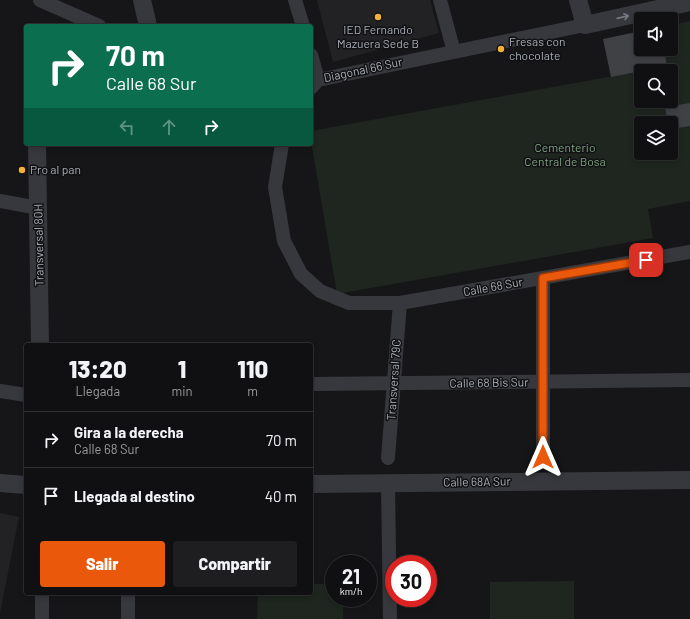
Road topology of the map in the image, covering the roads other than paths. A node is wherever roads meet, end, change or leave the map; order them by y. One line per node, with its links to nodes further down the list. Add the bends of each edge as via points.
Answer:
1 (40, 0): 7 (street)
2 (142, 0): 8 (street)
3 (295, 0): 9 (street)
4 (440, 0): 11 (street)
5 (578, 0): 10 (street)
6 (690, 2): 10 (street, Diagonal 66 Sur, one-way to 6)
7 (95, 24)
8 (148, 24)
9 (302, 24)
10 (585, 25): 11 (street, Diagonal 66 Sur)
11 (454, 52): 12 (street, Diagonal 66 Sur)
12 (314, 84)
13 (37, 146): 16 (street, Transversal 80H)
14 (282, 146): 19 (street, Calle 68 Sur, via 275,188 284,241 301,274 320,291 349,303)
15 (0, 201): 16 (street)
16 (38, 208): 20 (street, Transversal 80H)
17 (690, 252): 18 (street, Calle 68 Sur)
18 (543, 278): 19 (street, Calle 68 Sur); 22 (street)
19 (400, 303): 24 (street, Transversal 79C)
20 (40, 343)
21 (690, 380): 22 (street, Calle 68 Bis Sur)
22 (543, 382): 24 (street, Calle 68 Bis Sur); 27 (street)
23 (313, 384): 24 (street, Calle 68 Bis Sur)
24 (394, 384): 28 (street, Transversal 79C)
25 (0, 391): 26 (street)
26 (24, 395)
27 (543, 457)
28 (388, 458)
29 (690, 480): 31 (street, Calle 68A Sur)
30 (0, 483): 33 (street)
31 (388, 483): 32 (street, Calle 68A Sur); 38 (street)
32 (313, 484)
33 (24, 485)
34 (42, 595): 36 (street)
35 (128, 595): 37 (street)
36 (42, 619)
37 (128, 619)
38 (390, 619)

